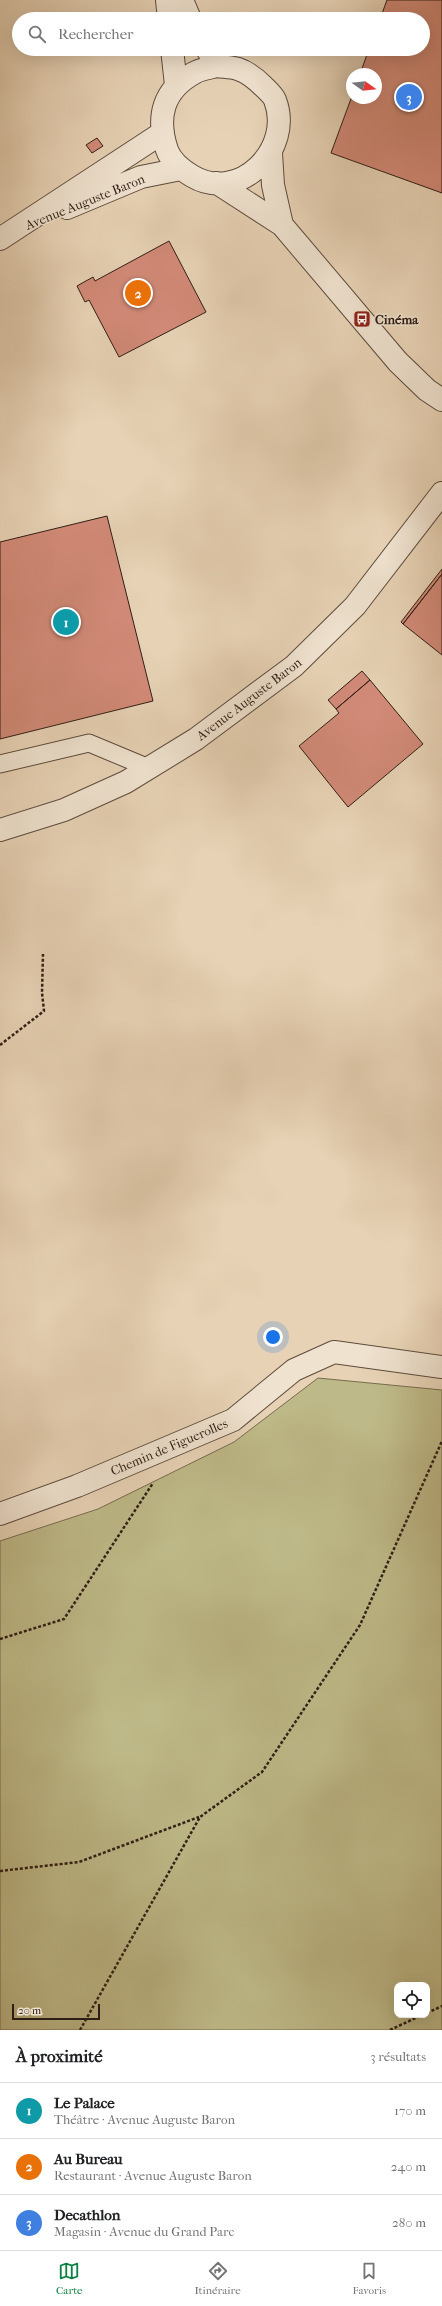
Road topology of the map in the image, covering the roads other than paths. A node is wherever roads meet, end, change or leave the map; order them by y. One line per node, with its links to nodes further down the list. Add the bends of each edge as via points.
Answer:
1 (167, 0): 3 (street)
2 (182, 0): 4 (street)
3 (168, 12)
4 (187, 12)
5 (173, 56): 7 (street)
6 (212, 58): 7 (street); 9 (street, via 258,81 275,99 278,116 277,135)
7 (176, 85): 8 (street, via 167,100 162,116)
8 (162, 133): 10 (street, via 168,153); 13 (street, Avenue Auguste Baron)
9 (271, 153): 11 (street, via 261,166 248,176 233,182); 12 (street, via 273,185)
10 (181, 169): 11 (street, via 198,179); 13 (street, Avenue Auguste Baron, via 141,177)
11 (217, 183): 12 (street)
12 (282, 225): 14 (street, via 398,362 426,390)
13 (6, 235)
14 (442, 400)
15 (442, 493): 17 (street, Avenue Auguste Baron, via 355,606 294,666 196,739)
16 (0, 764): 17 (lane, via 89,743)
17 (149, 768): 18 (street, Avenue Auguste Baron, via 126,782 64,810)
18 (0, 830)
19 (442, 1367): 20 (street, Chemin de Figuerolles, via 334,1352 294,1370 233,1420 77,1486)
20 (0, 1514)

